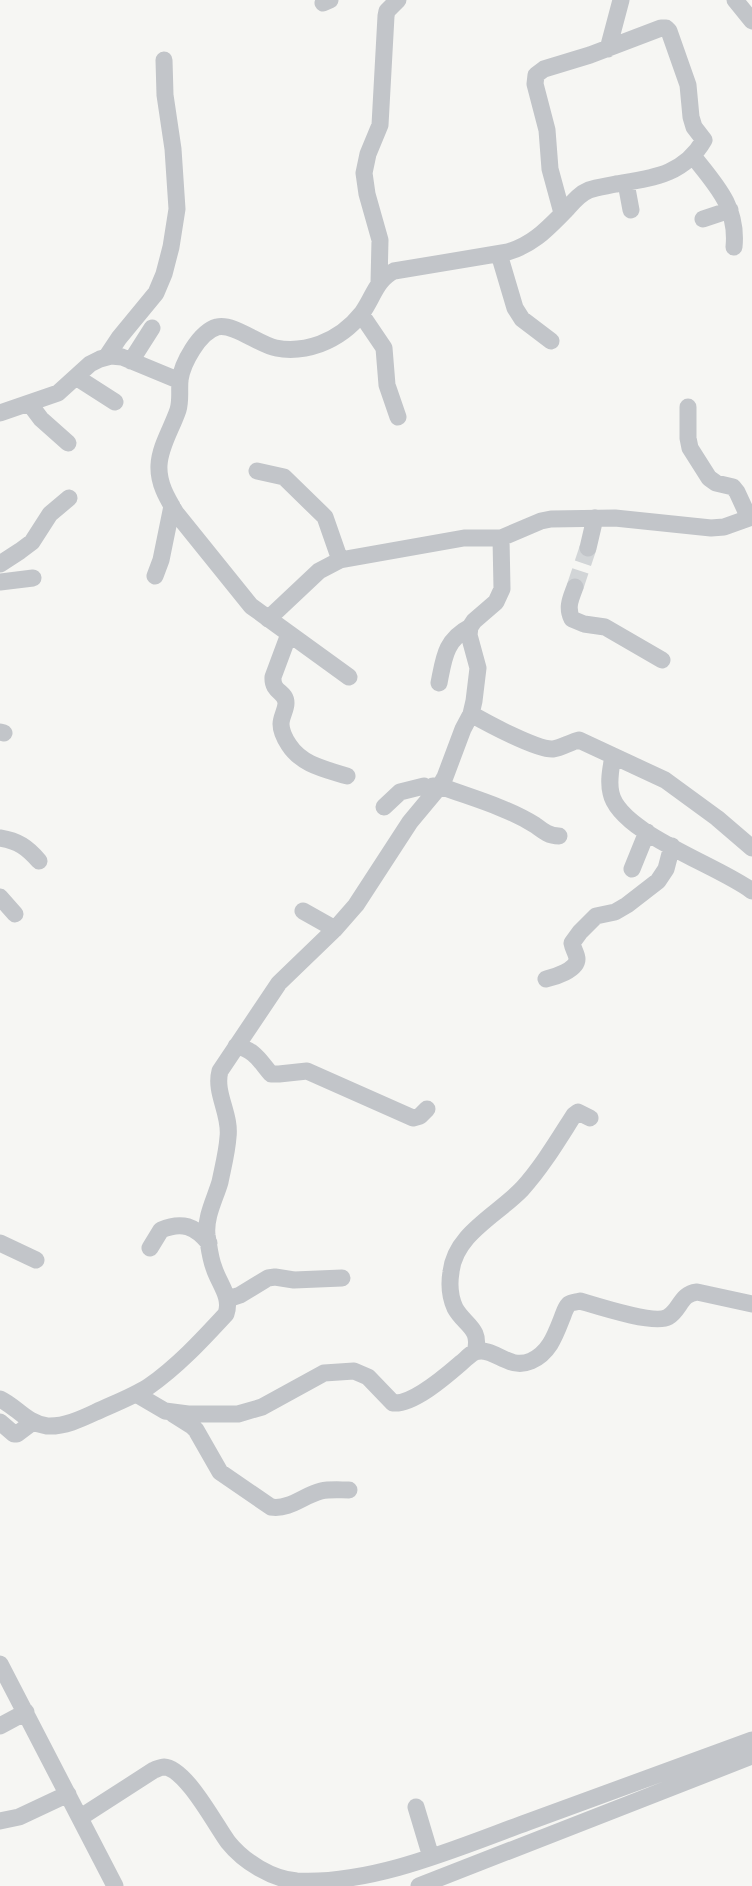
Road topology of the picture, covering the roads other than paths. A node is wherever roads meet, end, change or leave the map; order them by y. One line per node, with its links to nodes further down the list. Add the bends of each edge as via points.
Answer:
1 (621, 0): 5 (street)
2 (735, 0): 4 (street)
3 (389, 3): 15 (street, via 386,16 380,125 368,154 364,174 380,240)
4 (752, 21)
5 (608, 49): 7 (street, via 661,28 669,31 688,85 694,127 704,140); 11 (street, via 544,69 536,75 535,84 547,130 550,169)
6 (164, 60): 19 (street, via 165,95 177,203 171,247 156,293)
7 (693, 156): 8 (street, via 669,173 656,178); 10 (street, via 719,189)
8 (626, 182): 9 (street); 11 (street, via 589,190)
9 (631, 210)
10 (730, 210): 12 (street); 13 (street, via 736,233)
11 (562, 213): 14 (street, via 532,242 522,248)
12 (703, 220)
13 (734, 247)
14 (499, 254): 15 (street, via 394,272 385,276); 18 (street, via 515,308 522,318)
15 (379, 283): 16 (street)
16 (361, 314): 22 (street, via 344,331 321,344 297,350 275,348 228,327 217,327 198,341 182,371); 27 (street, via 384,348 387,384)
17 (152, 328): 20 (street)
18 (551, 341)
19 (107, 356): 20 (street); 21 (street, via 90,364)
20 (132, 361): 22 (street)
21 (76, 377): 23 (street); 24 (street, via 58,393)
22 (180, 381): 31 (street, via 178,410 159,465 160,480)
23 (114, 402)
24 (28, 403): 26 (street); 28 (street, via 41,419)
25 (688, 407): 33 (street, via 690,448 709,478 716,483 733,487)
26 (0, 413)
27 (398, 417)
28 (68, 443)
29 (257, 471): 36 (street, via 284,477 325,517)
30 (68, 498): 37 (street, via 50,514 32,542)
31 (172, 506): 38 (street, via 161,560); 42 (street, via 251,606)
32 (595, 518): 33 (street, via 711,528 724,527); 34 (street, via 542,521); 35 (street)
33 (750, 518)
34 (501, 538): 36 (street, via 464,538); 43 (street, via 500,596)
35 (588, 548)
36 (340, 560): 42 (street, via 318,572)
37 (0, 564)
38 (155, 576)
39 (33, 578): 40 (street)
40 (0, 582)
41 (575, 587): 45 (street, via 568,607 572,619 604,627)
42 (268, 619): 44 (street)
43 (470, 628): 47 (street, via 454,637 449,645); 48 (street, via 478,668)
44 (289, 634): 46 (street); 50 (street, via 272,684 286,703 281,724 285,739 304,761)
45 (662, 660)
46 (350, 677)
47 (439, 683)
48 (471, 714): 49 (street, via 521,739 546,748 554,749 579,740); 51 (street)
49 (613, 756): 53 (street, via 610,777 611,793 616,805 631,821); 57 (street, via 665,780 717,818)
50 (347, 776)
51 (432, 786): 52 (street, via 400,792); 54 (street, via 502,809 549,835); 64 (street, via 356,905)
52 (384, 807)
53 (648, 832): 56 (street); 59 (street)
54 (559, 836)
55 (0, 838): 58 (street, via 23,845)
56 (672, 846): 60 (street); 65 (street, via 666,869 658,881 615,912 596,916 591,920 572,943 576,962 564,974)
57 (752, 848)
58 (39, 861)
59 (632, 869)
60 (752, 890)
61 (0, 897): 63 (street)
62 (303, 911): 64 (street)
63 (16, 914)
64 (335, 930): 66 (street, via 279,984)
65 (546, 979)
66 (236, 1046): 67 (street, via 245,1048 257,1056 271,1074 307,1071 413,1118 420,1116); 70 (street, via 220,1071 218,1079 229,1128 220,1182 207,1224)
67 (427, 1109)
68 (590, 1118): 76 (street, via 578,1112 574,1115 538,1170 516,1194 470,1234 454,1257 450,1272 450,1294 456,1309 477,1336)
69 (0, 1243): 72 (street)
70 (209, 1243): 71 (street, via 196,1230 176,1226 161,1230); 74 (street, via 214,1269)
71 (150, 1248)
72 (36, 1260)
73 (342, 1278): 74 (street, via 268,1278 240,1295)
74 (228, 1299): 77 (street, via 226,1314 194,1348)
75 (752, 1304): 76 (street, via 693,1292 682,1298 672,1314 662,1319 627,1314 580,1301 574,1302 566,1308 553,1340 543,1354 529,1362 508,1362 490,1353)
76 (476, 1352): 79 (street, via 427,1389 397,1403 393,1403 368,1377 354,1371 346,1371 324,1373 262,1407 238,1414 188,1414)
77 (136, 1394): 79 (street); 81 (street, via 77,1421 47,1426)
78 (0, 1398): 81 (street)
79 (165, 1411): 82 (street, via 192,1426 220,1472 272,1507 288,1506 321,1491)
80 (0, 1422): 81 (street, via 17,1434)
81 (33, 1422)
82 (349, 1490)
83 (0, 1664): 84 (street)
84 (26, 1712): 85 (street); 88 (street)
85 (0, 1726)
86 (752, 1740): 92 (street)
87 (752, 1756): 93 (street)
88 (68, 1794): 90 (street); 91 (street, via 19,1816)
89 (416, 1807): 92 (street)
90 (81, 1817): 94 (street, via 154,1770 163,1767 171,1769 192,1788 229,1842 240,1855 256,1866 276,1876 297,1881); 95 (street)
91 (0, 1821)
92 (431, 1857): 94 (street)
93 (449, 1881): 96 (street)
94 (350, 1882)
95 (114, 1886)
96 (419, 1886)

